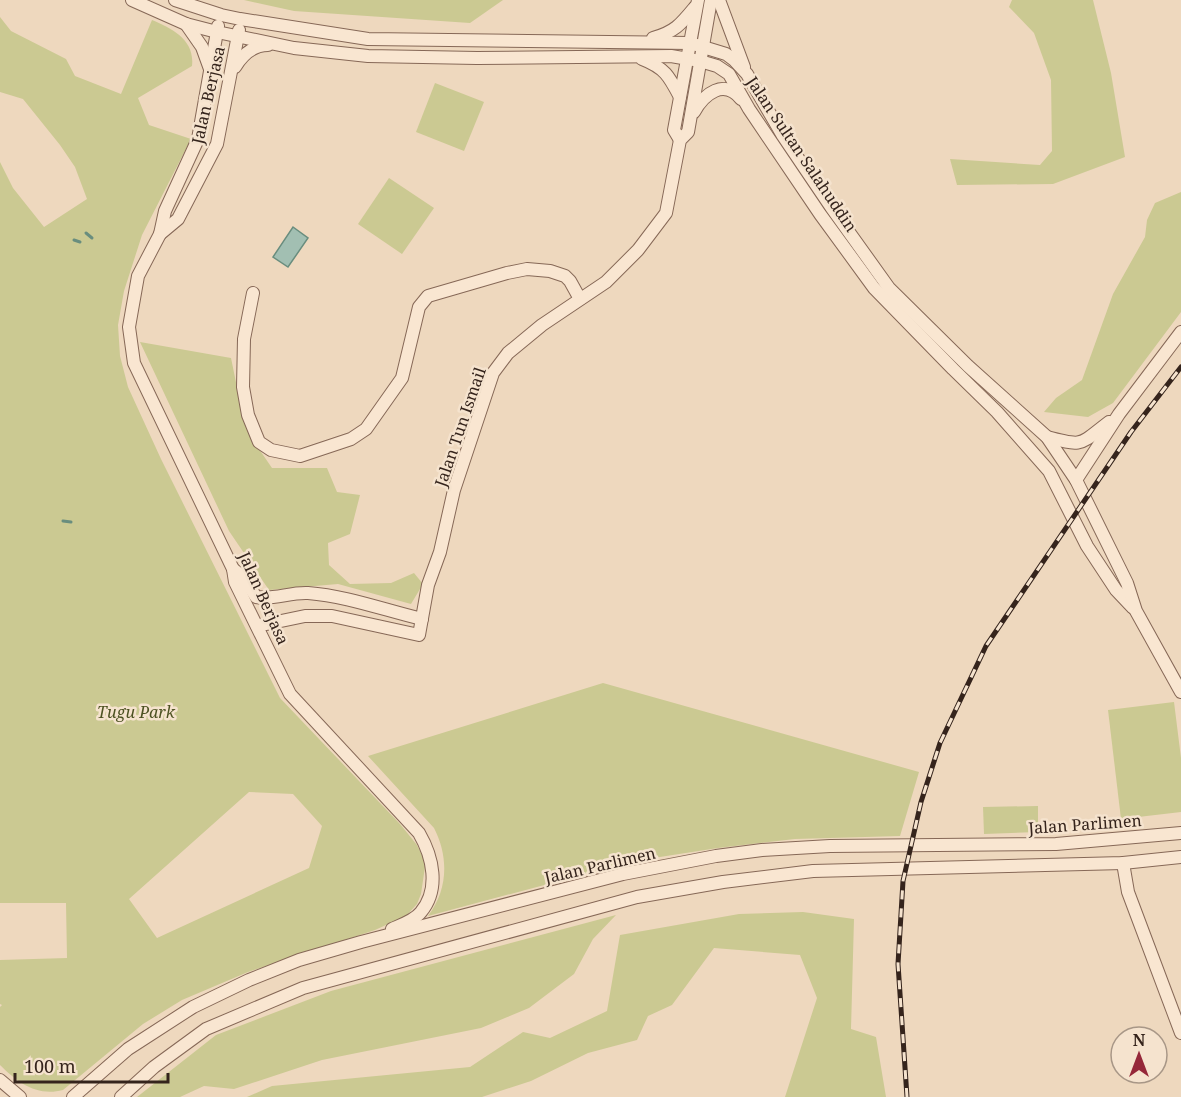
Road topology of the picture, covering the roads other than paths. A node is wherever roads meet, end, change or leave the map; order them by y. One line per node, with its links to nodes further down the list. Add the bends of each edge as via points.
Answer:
1 (132, 0): 8 (street, Jalan Sultan Salahuddin)
2 (175, 0): 6 (street, Jalan Sultan Salahuddin)
3 (711, 0): 14 (street, Jalan Tun Ismail)
4 (719, 0): 20 (street)
5 (698, 2): 11 (street, via 676,29); 12 (street, Jalan Tun Ismail)
6 (221, 15): 7 (street, Jalan Sultan Salahuddin); 9 (street, Jalan Berjasa)
7 (240, 20): 10 (street, Jalan Berjasa); 11 (street, Jalan Sultan Salahuddin, via 368,39)
8 (186, 24): 9 (street, Jalan Sultan Salahuddin); 18 (street, via 202,47)
9 (217, 32): 10 (street, Jalan Sultan Salahuddin); 18 (street, Jalan Berjasa)
10 (237, 36): 13 (street, Jalan Sultan Salahuddin); 19 (street, Jalan Berjasa)
11 (643, 41): 12 (street, Jalan Sultan Salahuddin)
12 (690, 43): 14 (street, Jalan Sultan Salahuddin); 16 (street, Jalan Tun Ismail)
13 (279, 45): 15 (street, Jalan Sultan Salahuddin, via 368,56); 19 (street, via 260,45 245,53)
14 (703, 46): 17 (street, Jalan Tun Ismail); 20 (street, Jalan Sultan Salahuddin, via 726,54)
15 (634, 56): 16 (street, Jalan Sultan Salahuddin); 21 (street, via 662,68)
16 (687, 58): 17 (street, Jalan Sultan Salahuddin); 21 (street, Jalan Tun Ismail)
17 (700, 61): 22 (street, Jalan Sultan Salahuddin, via 729,75); 23 (street, Jalan Tun Ismail)
18 (210, 70): 25 (street, Jalan Berjasa, via 198,139 165,211)
19 (232, 71): 25 (street, Jalan Berjasa, via 217,144 178,219)
20 (747, 74): 30 (street, Jalan Sultan Salahuddin, via 783,136 889,288)
21 (680, 97): 24 (street, Jalan Tun Ismail, via 674,130)
22 (749, 110): 23 (street, via 735,92 716,90 700,100); 34 (street, Jalan Sultan Salahuddin, via 874,288 997,412 1049,471 1087,546 1116,590)
23 (690, 118): 24 (street, Jalan Tun Ismail, via 688,132)
24 (680, 140): 27 (street, Jalan Tun Ismail, via 666,213 638,250 606,282)
25 (160, 234): 32 (street, Jalan Berjasa, via 144,262 133,294 129,327 134,363)
26 (253, 293): 27 (street, via 244,339 243,387 248,416 260,442 271,450 300,456 351,439 366,429 402,378 419,307 428,296 527,269 565,276)
27 (580, 299): 35 (street, Jalan Tun Ismail, via 508,353 493,373 454,490)
28 (1181, 332): 29 (street)
29 (1119, 414): 30 (street, via 1083,442 1075,444); 31 (street)
30 (1047, 437): 31 (street, Jalan Sultan Salahuddin)
31 (1076, 480): 34 (street, Jalan Sultan Salahuddin, via 1127,584)
32 (233, 569): 33 (street, via 256,597); 36 (street, Jalan Berjasa, via 235,582)
33 (273, 597): 35 (street, via 304,593 332,596); 36 (street, via 257,610)
34 (1136, 611): 38 (street, Jalan Sultan Salahuddin)
35 (422, 619): 37 (street); 37 (street, Jalan Tun Ismail, via 419,635)
36 (255, 622): 37 (street, Jalan Tun Ismail, via 332,616); 42 (street, Jalan Berjasa, via 290,694 419,833 430,857 432,888 420,914)
37 (394, 630)
38 (1181, 692)
39 (1181, 833): 42 (street, Jalan Parlimen, via 1056,843 830,846 716,856 623,874)
40 (1181, 857): 41 (street)
41 (1123, 863): 43 (street, via 1128,892); 49 (street, via 813,871 637,897 303,988 206,1029 154,1067)
42 (361, 942): 48 (street, Jalan Parlimen, via 299,960 193,1007 128,1049)
43 (1168, 998): 44 (street); 45 (street)
44 (1181, 1009)
45 (1181, 1033)
46 (0, 1080): 47 (street)
47 (21, 1096)
48 (74, 1096)
49 (123, 1096)

